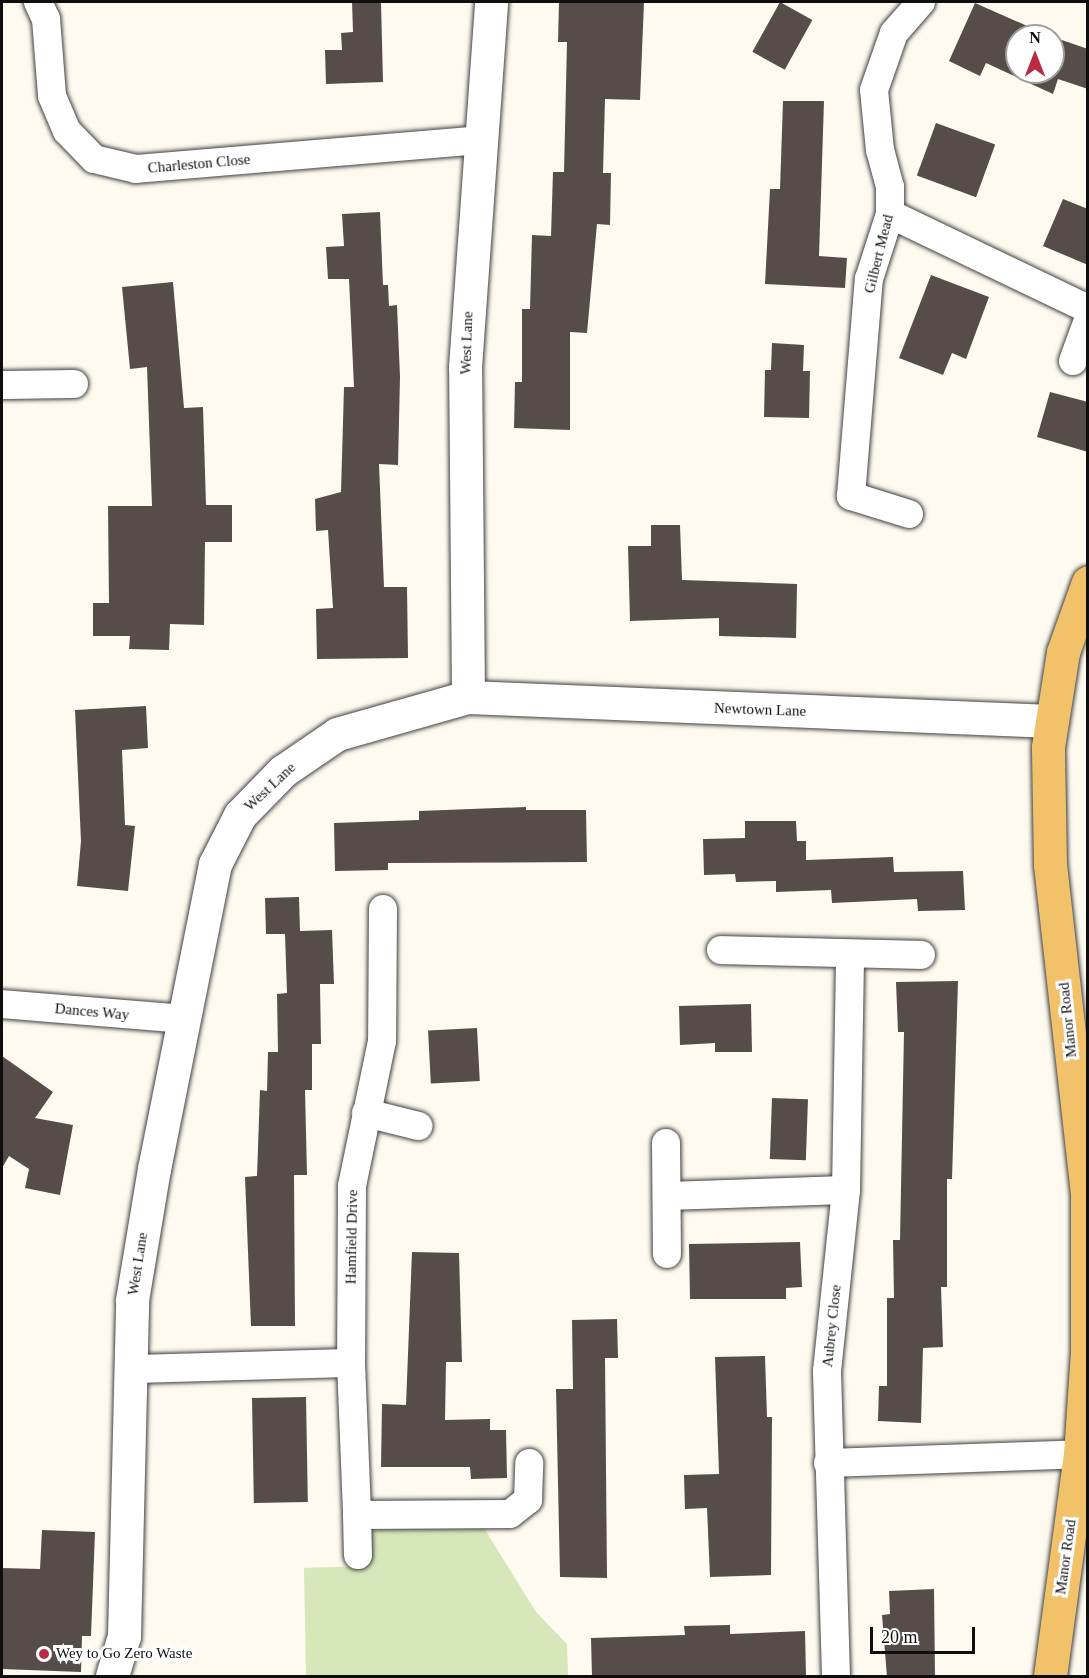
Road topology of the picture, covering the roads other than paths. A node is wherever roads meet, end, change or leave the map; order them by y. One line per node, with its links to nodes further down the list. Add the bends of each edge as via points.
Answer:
1 (38, 2): 4 (street, Charleston Close, via 46,19 52,96 67,131 94,159 136,169)
2 (490, 2): 4 (street, West Lane)
3 (921, 2): 5 (street, Gilbert Mead, via 894,33 874,90 880,150 890,187)
4 (478, 140): 13 (street, West Lane, via 465,367)
5 (890, 214): 6 (street); 11 (street, Gilbert Mead, via 869,279 851,496)
6 (1088, 309)
7 (1088, 320): 8 (street)
8 (1073, 361)
9 (74, 384): 10 (street)
10 (2, 385)
11 (909, 514)
12 (1088, 582): 14 (main road, Manor Road, via 1063,652)
13 (468, 697): 14 (street, Newtown Lane); 20 (street, West Lane, via 336,734 283,771 240,815 215,864)
14 (1052, 721): 25 (main road, Manor Road, via 1048,747 1050,865)
15 (383, 909): 21 (street, Hamfield Drive, via 382,1041)
16 (721, 950): 17 (street)
17 (850, 955): 18 (street); 24 (street, Aubrey Close)
18 (921, 955)
19 (2, 1004): 20 (street, Dances Way)
20 (183, 1019): 29 (street, West Lane, via 132,1300)
21 (366, 1113): 22 (street); 28 (street, Hamfield Drive, via 352,1186)
22 (418, 1126)
23 (666, 1143): 26 (street)
24 (846, 1190): 26 (street); 31 (street, Aubrey Close, via 827,1371)
25 (1087, 1194): 30 (main road, Manor Road, via 1088,1350)
26 (667, 1196): 27 (street)
27 (667, 1254)
28 (351, 1363): 29 (street); 33 (street, Hamfield Drive)
29 (132, 1369): 35 (street, West Lane, via 124,1636)
30 (1080, 1454): 31 (street); 37 (main road, Manor Road)
31 (828, 1462): 36 (street, Aubrey Close)
32 (529, 1463): 33 (street, via 528,1500 510,1514)
33 (357, 1515): 34 (street, Hamfield Drive)
34 (358, 1555)
35 (112, 1677)
36 (836, 1677)
37 (1050, 1677)

